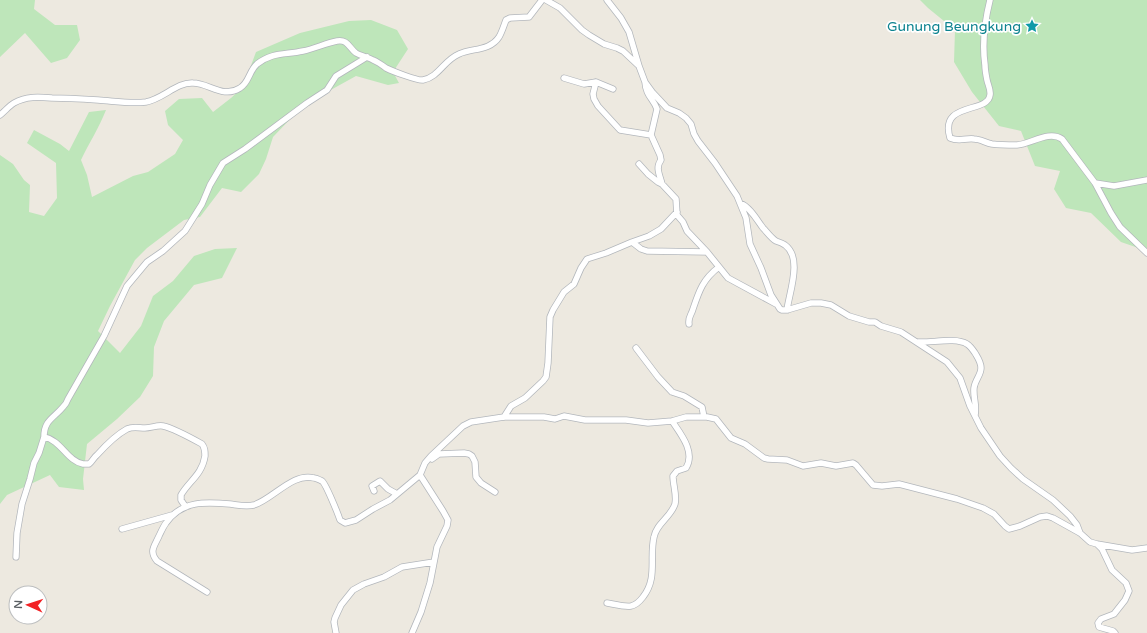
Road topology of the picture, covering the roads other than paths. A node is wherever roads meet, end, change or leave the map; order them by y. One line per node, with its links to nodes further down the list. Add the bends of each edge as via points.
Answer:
1 (542, 0): 5 (street, via 529,17 506,20 499,36 486,48 457,54 438,73 427,79 415,80)
2 (546, 0): 6 (street, via 560,8 589,35 623,51)
3 (607, 0): 6 (street, via 629,32)
4 (990, 0): 15 (street, via 984,62 990,95 988,100 980,105 954,115 949,124 950,138 1019,145 1050,136 1058,137)
5 (367, 57): 11 (street, via 356,52 344,41 336,41 302,51 269,56 256,65 248,81 241,88 233,91 218,91 193,83 182,85 148,102 32,97 14,103); 32 (street, via 336,76 327,90 223,162 202,204 184,231 147,262 127,286 104,336 63,407 44,428)
6 (639, 66): 9 (street)
7 (564, 78): 8 (street, via 584,84)
8 (596, 82): 10 (street); 12 (street, via 594,99 620,130)
9 (645, 82): 12 (street, via 649,96 657,109); 17 (street, via 667,108 686,118 691,124 698,141)
10 (613, 89)
11 (0, 115)
12 (651, 135): 16 (street, via 660,155 661,160 657,168)
13 (639, 164): 16 (street)
14 (1147, 180): 15 (street, via 1114,186)
15 (1095, 182): 21 (street, via 1120,227)
16 (662, 184): 18 (street, via 676,199)
17 (740, 203): 23 (street, via 746,218 750,244); 24 (street, via 749,209 772,238 786,245 791,253 794,262 793,287)
18 (677, 212): 19 (street, via 661,229); 20 (street, via 690,234)
19 (632, 242): 20 (street, via 647,250); 30 (street, via 590,257 583,264 574,284 564,292 550,316 545,379 525,398 513,404)
20 (707, 252): 22 (street)
21 (1147, 253)
22 (718, 267): 23 (street, via 732,281); 25 (street, via 700,289 689,317)
23 (776, 304): 24 (street, via 782,310)
24 (787, 310): 26 (street, via 811,303 831,305 849,316 875,322)
25 (690, 324)
26 (918, 342): 29 (street, via 947,362 960,378); 29 (street, via 961,342 968,344 973,350 981,368 974,387)
27 (636, 348): 28 (street, via 672,392 702,407)
28 (704, 416): 31 (street); 41 (street, via 716,419 731,438 745,444 764,458 787,460 803,466 853,463 873,485 906,485 957,498 994,514 1010,529 1047,516)
29 (974, 416): 41 (street, via 993,447 1011,468 1070,516)
30 (504, 417): 31 (street, via 555,419 564,416 585,420 648,423); 33 (street, via 471,422 462,426)
31 (672, 421): 47 (street, via 685,442 689,461 686,468 677,471 673,476 675,503 656,530 650,586 642,599 634,605)
32 (44, 436): 38 (street, via 55,441 74,461 83,464 91,462 120,433 138,427 165,426 202,444 205,450 204,462 182,495 181,500); 44 (street, via 22,504)
33 (425, 463): 34 (street); 36 (street, via 439,454 469,454 475,462 476,477)
34 (420, 475): 37 (street); 45 (street, via 448,520)
35 (374, 491): 37 (street, via 372,486 380,481)
36 (495, 492)
37 (397, 494): 38 (street, via 356,520 345,523 340,520 322,481 305,477 253,505 200,503)
38 (185, 506): 39 (street)
39 (173, 515): 40 (street); 46 (street, via 152,550 153,556)
40 (122, 529)
41 (1080, 533): 42 (street, via 1090,542)
42 (1097, 544): 43 (street, via 1132,550); 50 (street, via 1112,570 1129,588 1129,593 1114,614 1101,619 1098,623 1099,628)
43 (1147, 548)
44 (16, 557)
45 (434, 562): 48 (street, via 402,567 354,590 341,605 335,618); 49 (street, via 430,583)
46 (207, 592)
47 (607, 603)
48 (336, 633)
49 (412, 633)
50 (1115, 633)

